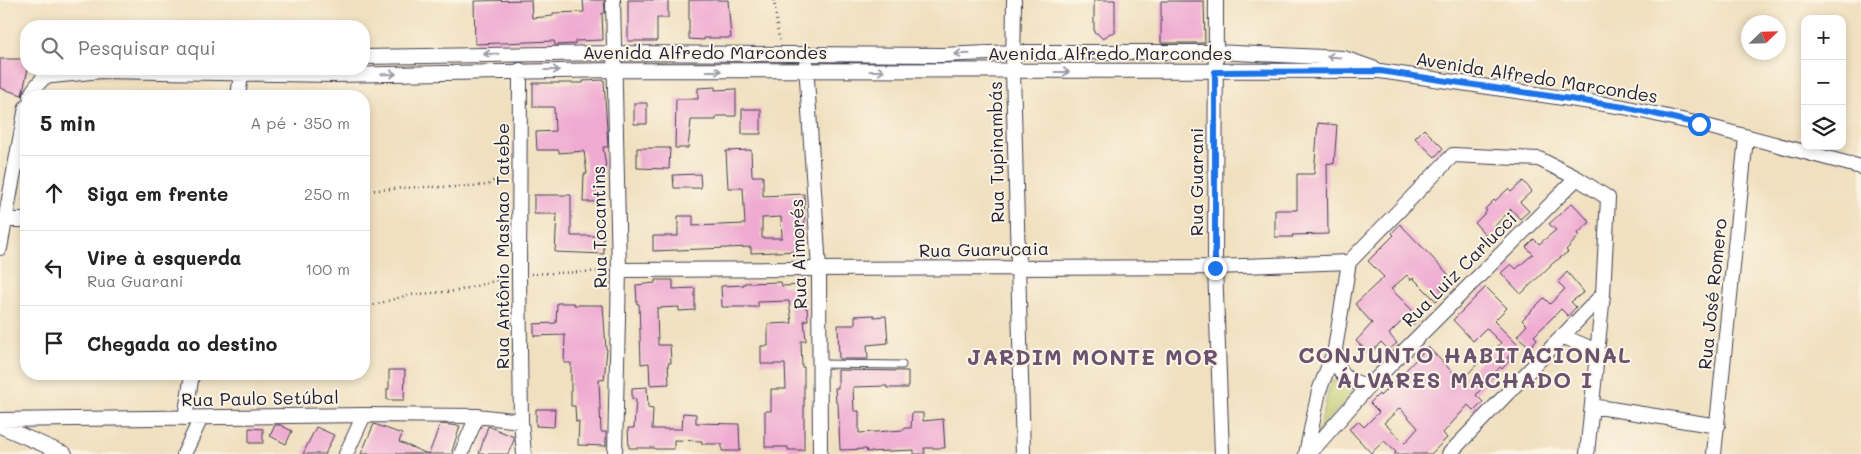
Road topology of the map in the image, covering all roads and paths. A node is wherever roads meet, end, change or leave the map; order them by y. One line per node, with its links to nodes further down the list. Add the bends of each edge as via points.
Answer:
1 (613, 0): 7 (street, Rua Tocantins)
2 (774, 0): 8 (path, via 778,34)
3 (1014, 0): 5 (street, Rua Tupinambás)
4 (1216, 0): 6 (street, Rua Guarani)
5 (1013, 52): 6 (street, Avenida Alfredo Marcondes); 9 (street, Avenida Alfredo Marcondes, one-way to 9); 16 (street, Rua Tupinambás)
6 (1215, 52): 15 (street, Avenida Alfredo Marcondes, one-way to 6, via 1344,58); 17 (street, Rua Guarani)
7 (613, 53): 8 (street, Avenida Alfredo Marcondes); 10 (street, Avenida Alfredo Marcondes, one-way to 10); 13 (street, Rua Tocantins)
8 (785, 54): 9 (street, Avenida Alfredo Marcondes)
9 (805, 54): 14 (street, Rua Aimorés)
10 (423, 57): 11 (street, Avenida Alfredo Marcondes); 18 (street)
11 (370, 58)
12 (520, 70): 13 (street, Avenida Alfredo Marcondes, one-way to 13); 18 (street, Avenida Alfredo Marcondes); 26 (street, Rua Antônio Mashao Tatebe)
13 (614, 70): 14 (street, Avenida Alfredo Marcondes, one-way to 14); 36 (street, Rua Tocantins)
14 (808, 71): 16 (street, Avenida Alfredo Marcondes, one-way to 16); 37 (street, Rua Aimorés)
15 (1380, 71): 17 (street, Avenida Alfredo Marcondes); 24 (street, Avenida Alfredo Marcondes, via 1624,107)
16 (1013, 72): 17 (street, Avenida Alfredo Marcondes, one-way to 17); 34 (street, Rua Tupinambás)
17 (1215, 72): 35 (street, Rua Guarani)
18 (422, 74): 21 (street, Avenida Alfredo Marcondes, one-way to 18)
19 (47, 75): 22 (street)
20 (241, 75): 23 (street)
21 (370, 75)
22 (33, 90)
23 (239, 90)
24 (1746, 138): 27 (street, Avenida Alfredo Marcondes); 56 (street, Rua José Romero)
25 (20, 140): 30 (street)
26 (520, 154): 29 (path, via 503,175 488,184); 38 (street, Rua Antônio Mashao Tatebe)
27 (1861, 167)
28 (1577, 178): 33 (street, via 1539,159 1453,156); 39 (street, via 1608,198); 47 (street, Rua Luiz Carlucci)
29 (370, 190)
30 (5, 220): 31 (street); 32 (street)
31 (20, 220)
32 (0, 248)
33 (1348, 262): 35 (street, Rua Guarucaia); 42 (street)
34 (1017, 268): 35 (street, Rua Guarucaia); 37 (street, Rua Guarucaia); 64 (street, Rua Tupinambás)
35 (1215, 268): 65 (street, Rua Guarani)
36 (619, 270): 37 (street, Rua Guarucaia); 38 (path); 62 (street, Rua Tocantins)
37 (819, 270): 44 (street, Rua Aimorés)
38 (519, 275): 40 (path, via 457,291 408,295); 54 (street, Rua Antônio Mashao Tatebe)
39 (1604, 294): 41 (street); 43 (street)
40 (370, 306)
41 (1562, 336): 43 (street); 67 (street)
42 (1335, 348): 47 (street, via 1337,364 1346,379); 66 (street, via 1319,391)
43 (1597, 351): 48 (street)
44 (819, 364): 45 (lane); 63 (street, Rua Aimorés)
45 (902, 365)
46 (191, 380): 51 (street)
47 (1368, 386): 66 (street, Rua Luiz Carlucci)
48 (1592, 406): 56 (street); 68 (street)
49 (364, 416): 50 (street, Rua Paulo Setúbal); 52 (street, Rua Paulo Setúbal); 59 (street)
50 (476, 416): 54 (street, Rua Paulo Setúbal); 60 (street)
51 (185, 418): 52 (street, Rua Paulo Setúbal); 53 (street, Rua Paulo Setúbal)
52 (201, 418): 58 (street)
53 (0, 420)
54 (521, 421): 61 (street, Rua Antônio Mashao Tatebe)
55 (0, 426): 57 (street)
56 (1718, 426): 69 (street, Rua José Romero)
57 (65, 454)
58 (184, 454)
59 (346, 454)
60 (461, 454)
61 (524, 454)
62 (615, 454)
63 (820, 454)
64 (1023, 454)
65 (1222, 454)
66 (1308, 454)
67 (1449, 454)
68 (1587, 454)
69 (1714, 454)

